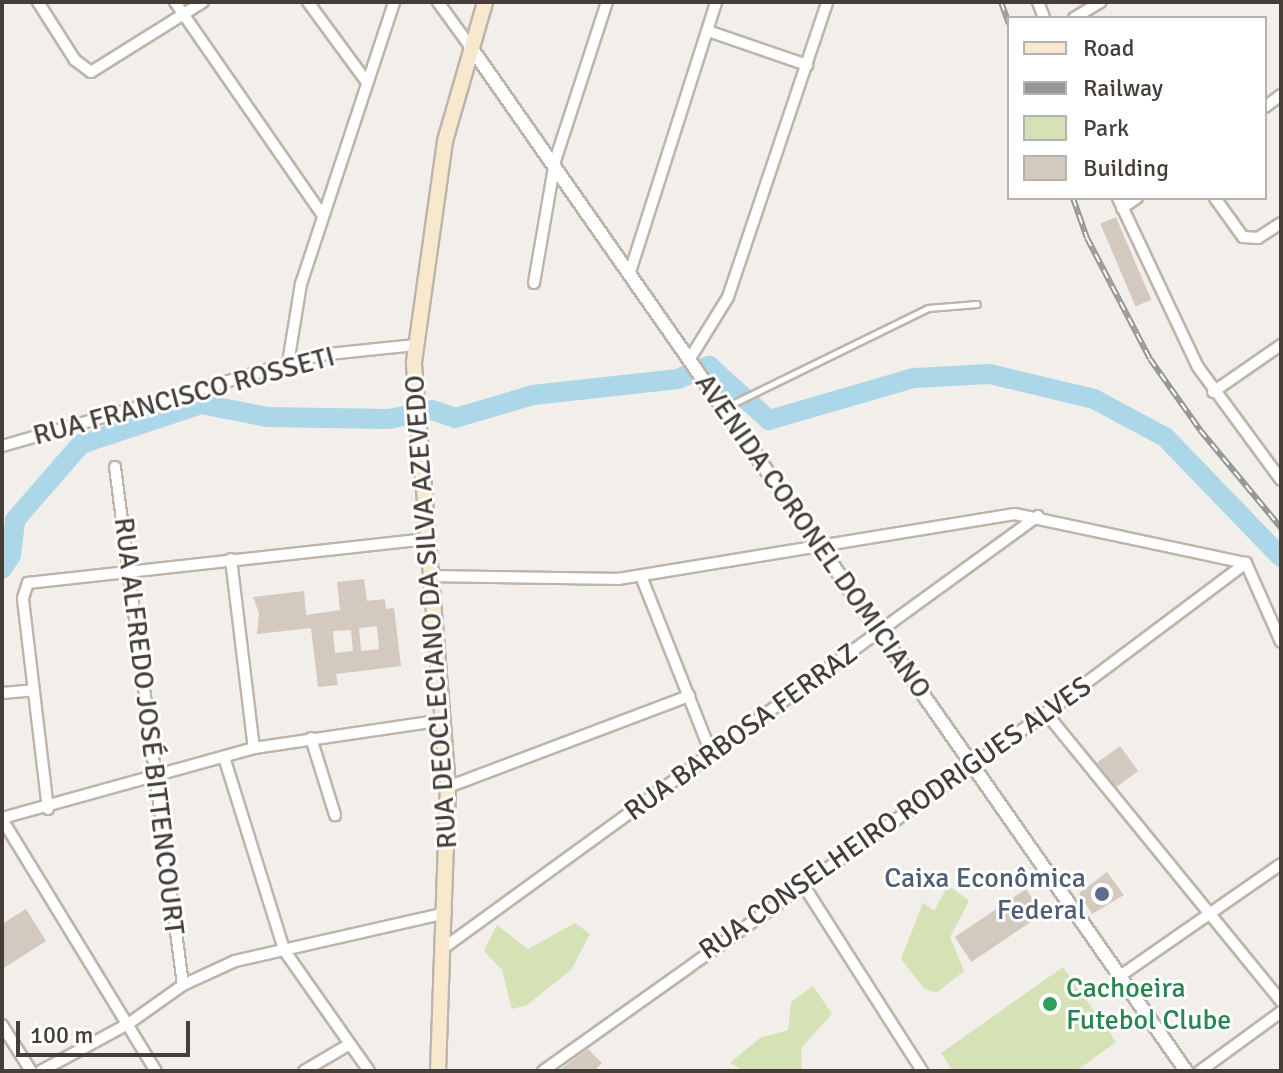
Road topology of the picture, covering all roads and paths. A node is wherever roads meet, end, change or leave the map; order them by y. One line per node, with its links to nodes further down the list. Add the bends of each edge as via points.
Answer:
1 (38, 2): 12 (street, via 79,65 99,71)
2 (175, 2): 12 (street)
3 (203, 2): 12 (street)
4 (308, 2): 17 (street)
5 (394, 2): 17 (street)
6 (438, 2): 15 (street, AVENIDA CORONEL DOMICIANO)
7 (485, 2): 15 (main road, RUA DEOCLECIANO DA SILVA AZEVEDO)
8 (607, 2): 18 (street)
9 (716, 2): 14 (street)
10 (827, 2): 16 (street)
11 (1101, 2): 13 (street)
12 (184, 15): 21 (street)
13 (1077, 16)
14 (708, 31): 16 (street); 23 (street)
15 (470, 46): 18 (street, AVENIDA CORONEL DOMICIANO); 26 (main road, RUA DEOCLECIANO DA SILVA AZEVEDO, via 445,141)
16 (807, 65): 29 (street, via 728,297)
17 (366, 81): 21 (street)
18 (555, 161): 23 (street, AVENIDA CORONEL DOMICIANO); 24 (street)
19 (1216, 200): 22 (street, via 1243,237 1258,238)
20 (1120, 203): 30 (street)
21 (323, 216): 28 (street, via 295,305)
22 (1281, 223)
23 (630, 272): 29 (street, AVENIDA CORONEL DOMICIANO)
24 (534, 283)
25 (977, 304): 31 (lane, via 928,308)
26 (415, 345): 28 (street, RUA FRANCISCO ROSSETI); 36 (main road, RUA DEOCLECIANO DA SILVA AZEVEDO)
27 (1281, 345): 30 (street)
28 (288, 363): 32 (street, RUA FRANCISCO ROSSETI)
29 (692, 363): 31 (street, AVENIDA CORONEL DOMICIANO)
30 (1213, 392): 34 (street)
31 (723, 409): 37 (street, AVENIDA CORONEL DOMICIANO)
32 (2, 446)
33 (115, 467): 40 (street, RUA ALFREDO JOSÉ BITTENCOURT)
34 (1281, 480)
35 (1038, 516): 37 (street, via 1000,515); 39 (street); 43 (street, RUA BARBOSA FERRAZ)
36 (427, 539): 38 (street); 41 (main road, RUA DEOCLECIANO DA SILVA AZEVEDO)
37 (820, 544): 42 (street); 43 (street, AVENIDA CORONEL DOMICIANO)
38 (231, 559): 40 (street); 51 (street)
39 (1240, 561): 44 (street); 48 (street, RUA CONSELHEIRO RODRIGUES ALVES)
40 (129, 570): 45 (street, via 32,581 22,594); 55 (street, RUA ALFREDO JOSÉ BITTENCOURT)
41 (432, 576): 42 (street, via 594,581); 49 (main road, RUA DEOCLECIANO DA SILVA AZEVEDO)
42 (641, 576): 47 (street)
43 (880, 633): 52 (street, RUA BARBOSA FERRAZ); 54 (street, AVENIDA CORONEL DOMICIANO)
44 (1281, 642)
45 (34, 690): 46 (street); 57 (street)
46 (2, 693)
47 (689, 696): 52 (street); 56 (street)
48 (1046, 713): 54 (street, RUA CONSELHEIRO RODRIGUES ALVES); 63 (street)
49 (444, 720): 50 (street); 56 (main road, RUA DEOCLECIANO DA SILVA AZEVEDO)
50 (311, 738): 51 (street); 58 (street)
51 (254, 748): 53 (street)
52 (711, 753): 64 (street, RUA BARBOSA FERRAZ)
53 (224, 757): 55 (street); 65 (street)
54 (975, 762): 61 (street, RUA CONSELHEIRO RODRIGUES ALVES); 66 (street, AVENIDA CORONEL DOMICIANO)
55 (152, 777): 57 (street); 67 (street, RUA ALFREDO JOSÉ BITTENCOURT)
56 (448, 787): 62 (main road, RUA DEOCLECIANO DA SILVA AZEVEDO)
57 (48, 809): 59 (street)
58 (335, 815)
59 (2, 818): 70 (street)
60 (1281, 864): 63 (street)
61 (802, 883): 79 (street, RUA CONSELHEIRO RODRIGUES ALVES); 80 (street)
62 (446, 913): 64 (main road, RUA DEOCLECIANO DA SILVA AZEVEDO); 65 (street)
63 (1209, 915): 66 (street); 68 (street)
64 (445, 947): 78 (main road, RUA DEOCLECIANO DA SILVA AZEVEDO)
65 (284, 950): 67 (street, via 235,961); 72 (street)
66 (1120, 976): 81 (street, AVENIDA CORONEL DOMICIANO)
67 (183, 985): 70 (street)
68 (1281, 1001)
69 (1281, 1012): 82 (street)
70 (128, 1024): 74 (street); 75 (street)
71 (2, 1025): 73 (street)
72 (350, 1044): 76 (street); 77 (street)
73 (31, 1071)
74 (41, 1071)
75 (156, 1071)
76 (304, 1071)
77 (369, 1071)
78 (438, 1071)
79 (543, 1071)
80 (922, 1071)
81 (1186, 1071)
82 (1200, 1071)

